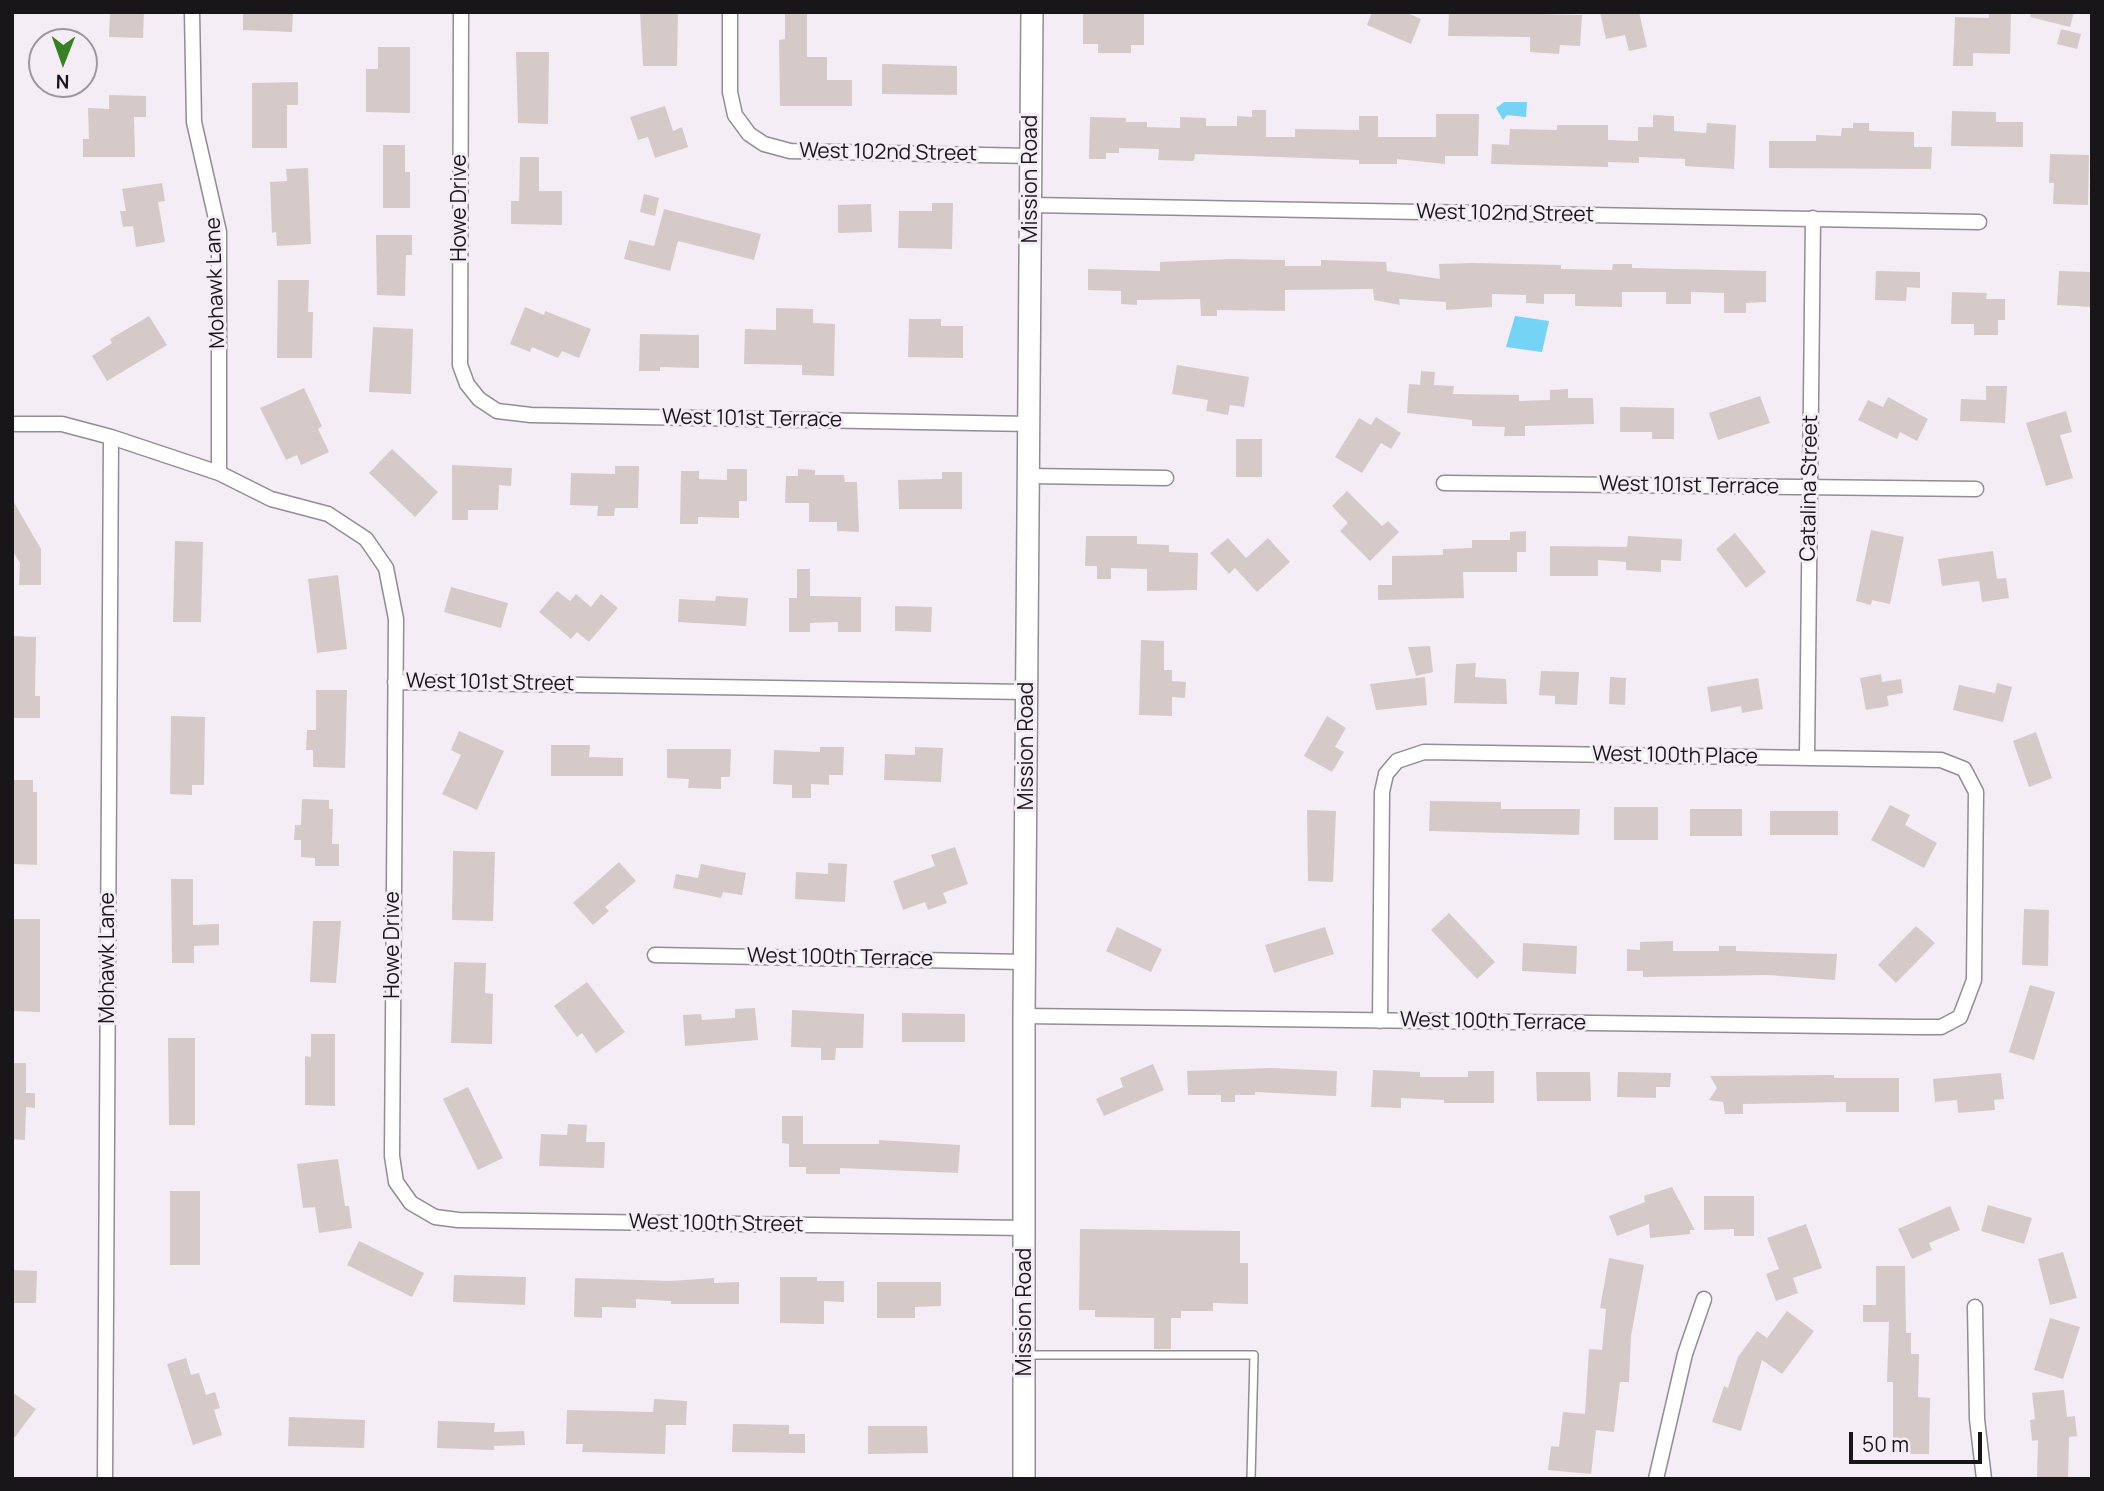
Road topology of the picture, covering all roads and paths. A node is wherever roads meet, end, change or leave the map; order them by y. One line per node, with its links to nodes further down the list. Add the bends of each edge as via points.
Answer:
1 (192, 12): 13 (street, Mohawk Lane, via 194,122 219,232)
2 (461, 12): 9 (street, Howe Drive, via 460,365)
3 (730, 12): 5 (street, West 102nd Street, via 730,92 735,115 749,134 764,144 790,151)
4 (1032, 12): 5 (main road, Mission Road)
5 (1031, 156): 6 (main road, Mission Road)
6 (1031, 205): 7 (street, West 102nd Street); 11 (main road, Mission Road)
7 (1813, 218): 8 (street, West 102nd Street); 17 (street, Catalina Street)
8 (1979, 222)
9 (479, 399): 11 (street, West 101st Terrace, via 497,411 531,415)
10 (12, 424): 12 (street, West 101st Street, via 62,424)
11 (1030, 424): 14 (main road, Mission Road)
12 (111, 437): 13 (street, West 101st Street); 32 (street, Mohawk Lane)
13 (219, 473): 19 (street, West 101st Street, via 271,499 328,514 366,538 391,584 396,619)
14 (1029, 476): 15 (street); 20 (main road, Mission Road)
15 (1167, 478)
16 (1444, 483): 17 (street, West 101st Terrace)
17 (1810, 488): 18 (street, West 101st Terrace); 21 (street, Catalina Street)
18 (1976, 489)
19 (395, 682): 20 (street, West 101st Street); 27 (street, Howe Drive, via 392,1156 396,1182)
20 (1027, 692): 23 (main road, Mission Road)
21 (1807, 757): 25 (street, West 100th Place, via 1941,760 1964,769 1976,792 1974,980); 26 (street, West 100th Place, via 1424,752 1397,761 1386,774 1382,792)
22 (655, 955): 23 (street, West 100th Terrace)
23 (1025, 962): 24 (main road, Mission Road)
24 (1024, 1016): 26 (street, West 100th Terrace); 28 (main road, Mission Road)
25 (1960, 1017): 26 (street, West 100th Terrace, via 1941,1027)
26 (1380, 1021)
27 (411, 1203): 28 (street, West 100th Street, via 435,1217 458,1220)
28 (1025, 1228): 31 (main road, Mission Road)
29 (1704, 1299): 35 (street, via 1685,1354)
30 (1975, 1307): 36 (street, via 1975,1392)
31 (1025, 1355): 33 (main road, Mission Road); 34 (lane, via 1254,1355)
32 (105, 1479)
33 (1024, 1479)
34 (1251, 1479)
35 (1656, 1479)
36 (1984, 1479)

